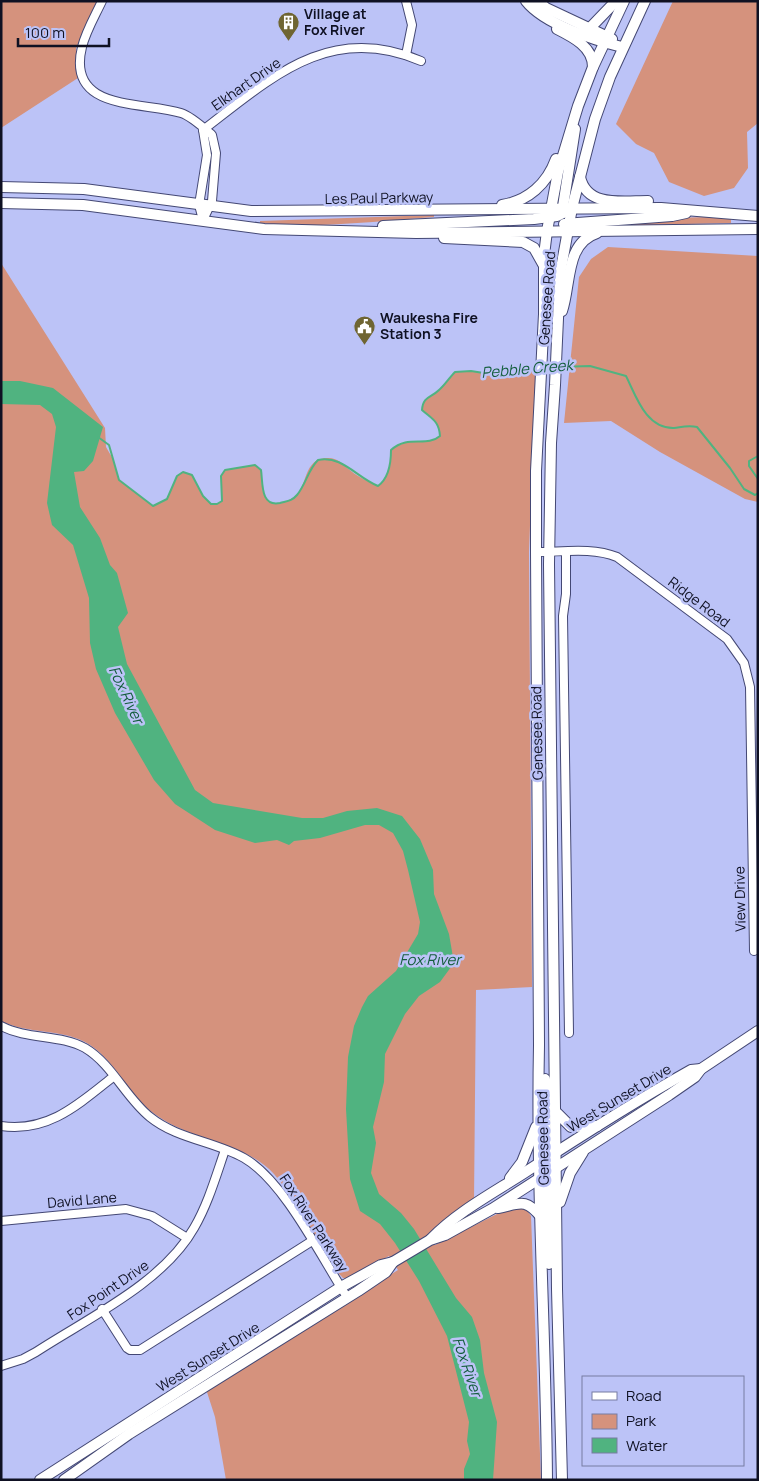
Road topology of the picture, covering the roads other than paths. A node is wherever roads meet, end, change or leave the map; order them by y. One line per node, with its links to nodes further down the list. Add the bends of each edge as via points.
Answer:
1 (102, 1): 16 (street, via 84,40 81,55 82,72 92,90 109,101 184,114)
2 (406, 1): 12 (street, via 412,25)
3 (518, 1): 14 (main road, via 533,17 584,46)
4 (526, 1): 10 (main road, via 548,18)
5 (538, 1): 9 (main road, via 546,8)
6 (616, 1): 9 (main road)
7 (624, 1): 10 (main road, Genesee Road)
8 (645, 1): 11 (main road, Genesee Road)
9 (590, 28): 10 (main road)
10 (606, 39): 11 (main road); 14 (main road, Genesee Road)
11 (622, 48): 17 (main road, Genesee Road, via 595,119)
12 (406, 55): 13 (street, Elkhart Drive); 16 (street, Elkhart Drive, via 382,49 339,48 306,58)
13 (421, 61)
14 (593, 67): 15 (main road, Genesee Road)
15 (577, 109): 22 (main road, via 566,124 554,166 540,186 516,202); 25 (main road, Genesee Road, via 558,172)
16 (203, 130): 20 (street, via 207,155); 21 (street, via 212,135 216,150)
17 (580, 177): 23 (main road, via 586,192 599,199 671,202); 25 (main road, Genesee Road)
18 (1, 187): 20 (main road, Les Paul Parkway, via 84,190)
19 (1, 202): 26 (main road, Les Paul Parkway, via 83,205)
20 (199, 205): 21 (main road, Les Paul Parkway); 26 (street)
21 (210, 207): 22 (main road, Les Paul Parkway, via 289,213); 26 (street)
22 (469, 210): 25 (main road, Les Paul Parkway)
23 (698, 210): 24 (main road, Les Paul Parkway); 25 (main road, Les Paul Parkway); 25 (main road, via 672,216)
24 (758, 216)
25 (562, 217): 28 (main road); 29 (main road, Les Paul Parkway); 29 (main road, Genesee Road); 30 (main road, Les Paul Parkway); 33 (main road, Genesee Road)
26 (202, 220): 28 (main road, Les Paul Parkway, via 264,229)
27 (758, 229): 30 (main road, Les Paul Parkway)
28 (319, 230): 31 (main road, Les Paul Parkway)
29 (547, 231): 31 (main road, Les Paul Parkway); 32 (main road, Genesee Road)
30 (608, 231): 33 (main road, via 587,237 578,247)
31 (416, 233): 32 (main road, via 451,239 523,242 534,248)
32 (544, 268): 34 (main road, Genesee Road)
33 (557, 326): 35 (main road, Genesee Road)
34 (536, 552): 35 (street, Ridge Road); 42 (main road, Genesee Road)
35 (549, 552): 36 (street, Ridge Road); 45 (main road, Genesee Road)
36 (566, 552): 37 (street, Ridge Road, via 606,552 617,557 719,631 739,655 750,687); 41 (street, Genesee Road, via 563,616)
37 (754, 846): 38 (street, View Drive)
38 (754, 951)
39 (1, 1026): 44 (street, Fox River Parkway, via 26,1035 77,1044 93,1054)
40 (758, 1031): 43 (main road, West Sunset Drive)
41 (569, 1034)
42 (539, 1045): 46 (main road, Genesee Road); 51 (main road, via 544,1058 546,1142)
43 (700, 1069): 48 (main road, West Sunset Drive, via 691,1070); 50 (main road, West Sunset Drive, via 695,1077)
44 (114, 1077): 47 (street, via 55,1119 33,1126); 49 (street, Fox River Parkway, via 152,1119 167,1128)
45 (556, 1113): 48 (main road, via 570,1127); 51 (main road, Genesee Road)
46 (538, 1124): 52 (main road, Genesee Road); 55 (main road, via 522,1162)
47 (1, 1126)
48 (598, 1126): 51 (main road, West Sunset Drive)
49 (226, 1150): 60 (street, Fox Point Drive, via 201,1215); 62 (street, Fox River Parkway, via 249,1161 270,1178)
50 (584, 1150): 53 (main road, West Sunset Drive); 56 (main road)
51 (553, 1154): 52 (main road, West Sunset Drive); 53 (main road, Genesee Road)
52 (539, 1163): 54 (main road, Genesee Road); 55 (main road, West Sunset Drive)
53 (557, 1167): 54 (main road, West Sunset Drive); 56 (main road, Genesee Road)
54 (544, 1176): 57 (main road, West Sunset Drive); 58 (main road, Genesee Road); 65 (main road, via 549,1269)
55 (503, 1186): 61 (main road, West Sunset Drive, via 441,1228)
56 (557, 1207): 65 (main road, Genesee Road)
57 (492, 1209): 58 (main road, via 526,1204 534,1208); 61 (main road, West Sunset Drive)
58 (540, 1217): 71 (main road, Genesee Road)
59 (1, 1221): 60 (street, David Lane, via 126,1209 152,1216)
60 (187, 1238): 67 (street, Fox Point Drive, via 156,1273)
61 (430, 1240): 63 (main road, West Sunset Drive)
62 (312, 1241): 64 (street, Fox River Parkway); 67 (street, via 140,1350 127,1348)
63 (394, 1262): 64 (main road, West Sunset Drive, via 381,1265); 66 (main road, West Sunset Drive, via 386,1272)
64 (341, 1287): 66 (street, Fox River Parkway); 69 (main road, West Sunset Drive, via 85,1452)
65 (557, 1289): 72 (main road, Genesee Road)
66 (348, 1297): 70 (main road, West Sunset Drive, via 128,1434)
67 (102, 1309): 68 (street, Fox Point Drive, via 36,1352)
68 (1, 1366)
69 (49, 1479)
70 (64, 1480)
71 (547, 1480)
72 (562, 1480)

